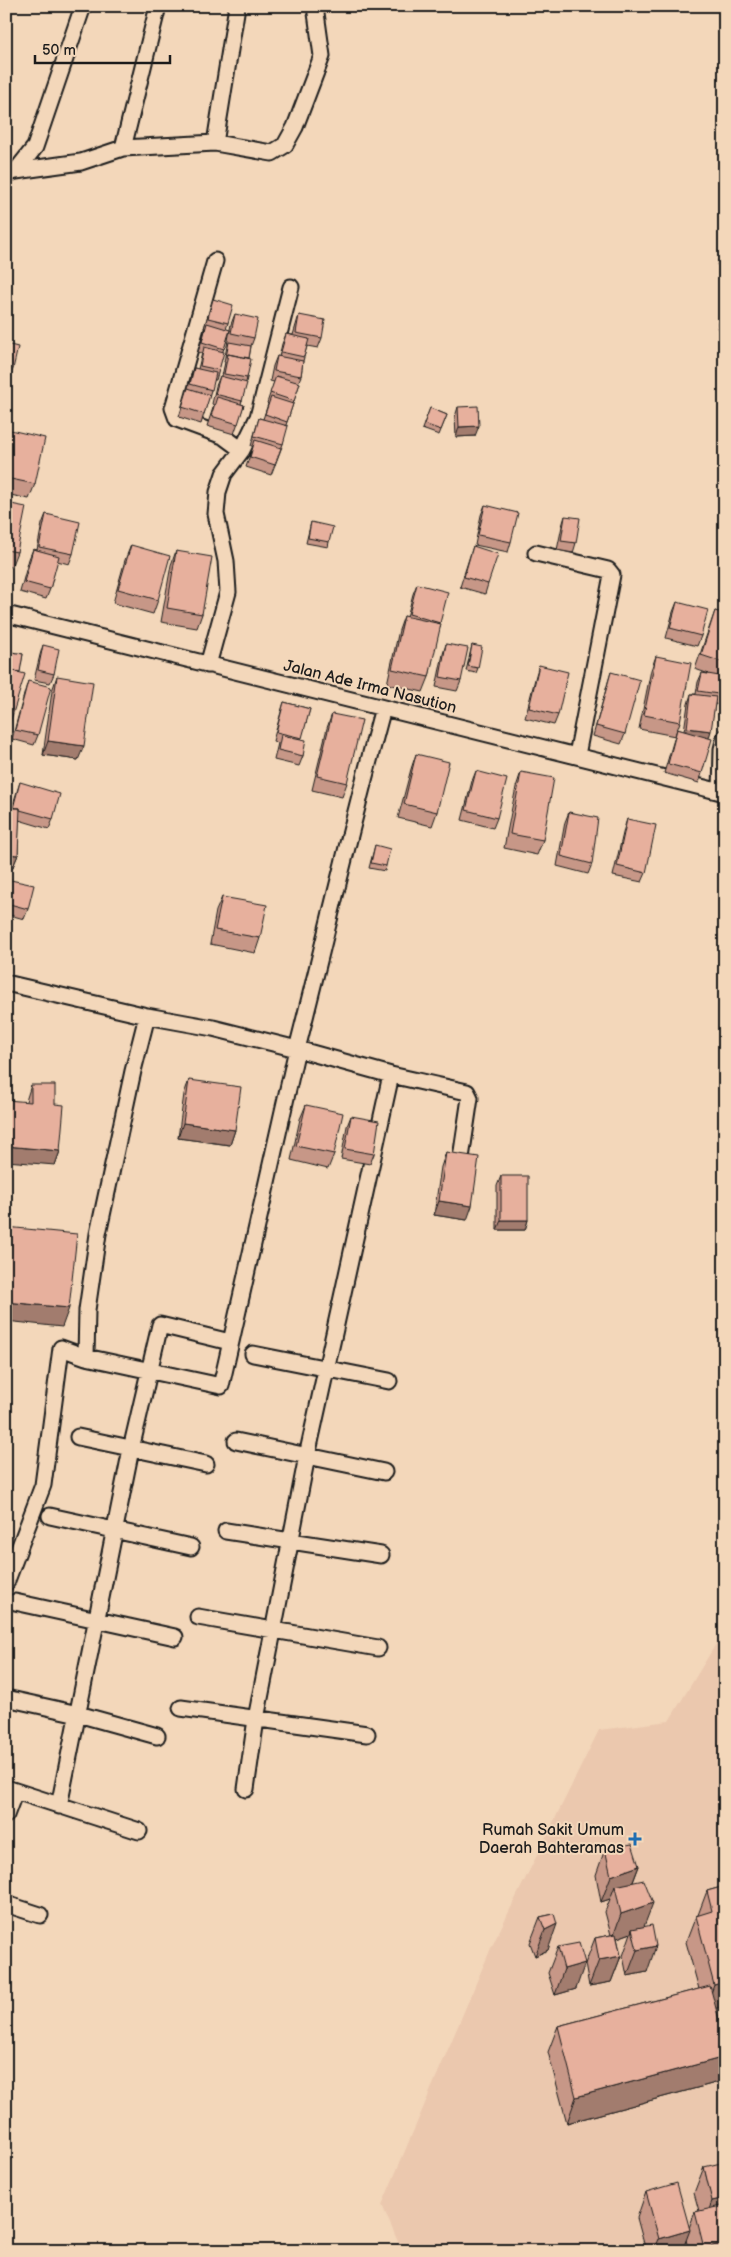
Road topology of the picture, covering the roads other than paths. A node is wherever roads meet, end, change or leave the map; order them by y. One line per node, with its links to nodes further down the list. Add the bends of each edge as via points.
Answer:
1 (83, 6): 7 (street, via 35,146)
2 (158, 6): 6 (street)
3 (237, 6): 5 (street)
4 (315, 6): 5 (street, via 322,56 295,127 284,145 272,153)
5 (215, 143): 6 (street)
6 (123, 148): 7 (street, via 81,162)
7 (11, 172)
8 (215, 261): 10 (street, via 172,408 177,419 223,436)
9 (291, 287): 10 (street, via 258,418)
10 (242, 450): 13 (street, via 224,474 218,492 216,514 226,561 228,592)
11 (536, 553): 16 (street, via 608,570 612,575)
12 (6, 614): 13 (street, Jalan Ade Irma Nasution)
13 (208, 665): 14 (street, Jalan Ade Irma Nasution)
14 (384, 708): 16 (street, Jalan Ade Irma Nasution); 20 (street)
15 (725, 737): 17 (street, via 722,749)
16 (577, 755): 17 (street, Jalan Ade Irma Nasution)
17 (723, 792)
18 (6, 983): 19 (street)
19 (147, 1016): 20 (street, via 213,1028); 25 (street, via 98,1234 87,1310)
20 (298, 1050): 21 (street); 23 (street)
21 (391, 1075): 22 (street, via 467,1092 470,1098); 26 (street)
22 (461, 1158)
23 (230, 1342): 27 (street, via 160,1325); 27 (street, via 221,1386)
24 (253, 1354): 26 (street)
25 (86, 1357): 27 (street); 41 (street, via 61,1348 43,1485)
26 (327, 1368): 28 (street); 32 (street)
27 (148, 1370): 31 (street)
28 (389, 1381)
29 (78, 1437): 31 (street)
30 (236, 1441): 32 (street)
31 (131, 1449): 33 (street); 36 (street)
32 (307, 1456): 34 (street); 38 (street)
33 (206, 1464)
34 (384, 1472)
35 (50, 1516): 36 (street)
36 (115, 1530): 39 (street); 44 (street)
37 (226, 1531): 38 (street)
38 (290, 1542): 40 (street); 45 (street)
39 (191, 1547)
40 (381, 1554)
41 (6, 1583)
42 (15, 1602): 44 (street)
43 (198, 1617): 45 (street)
44 (97, 1620): 46 (street); 50 (street)
45 (272, 1628): 47 (street); 51 (street)
46 (175, 1637)
47 (378, 1648)
48 (6, 1698): 50 (street)
49 (181, 1708): 51 (street)
50 (78, 1714): 53 (street); 56 (street)
51 (256, 1719): 52 (street); 54 (street)
52 (367, 1734)
53 (157, 1736)
54 (246, 1789)
55 (10, 1790): 56 (street); 57 (street)
56 (59, 1806): 58 (street)
57 (6, 1815)
58 (139, 1831)
59 (6, 1904): 60 (street)
60 (40, 1915)

